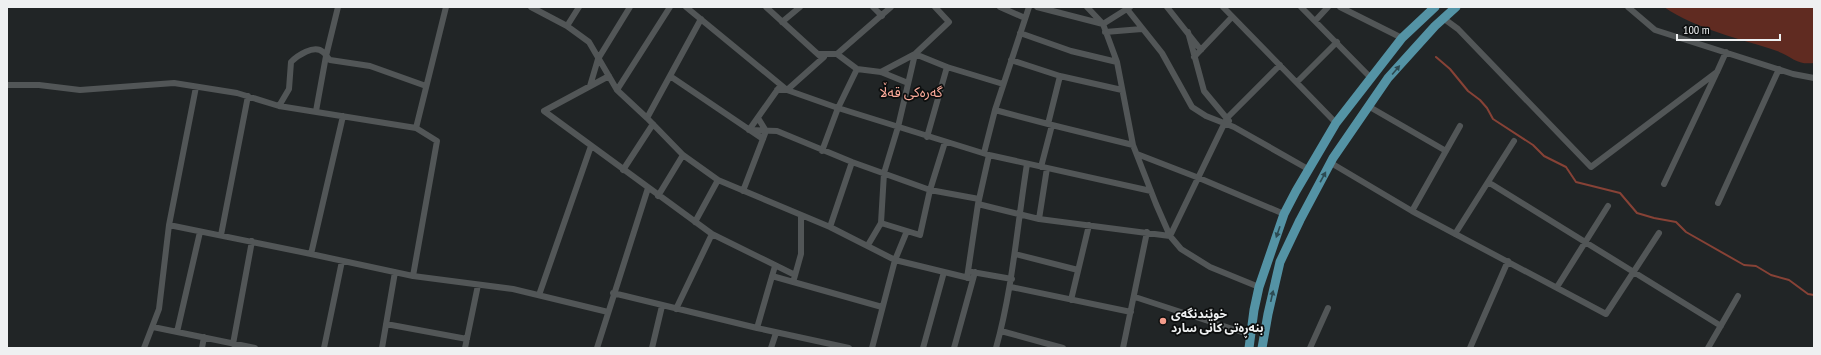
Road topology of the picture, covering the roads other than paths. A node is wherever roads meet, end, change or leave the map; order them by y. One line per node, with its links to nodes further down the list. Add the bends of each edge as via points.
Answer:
1 (338, 7): 45 (street)
2 (446, 7): 66 (street)
3 (531, 7): 34 (street)
4 (579, 7): 34 (street)
5 (630, 7): 48 (street)
6 (670, 7): 71 (street)
7 (686, 7): 30 (street)
8 (766, 7): 32 (street)
9 (800, 7): 32 (street)
10 (873, 7): 26 (street)
11 (891, 7): 26 (street)
12 (935, 7): 44 (street, via 949,22)
13 (1000, 7): 28 (street)
14 (1029, 7): 28 (street)
15 (1037, 7): 33 (street)
16 (1087, 7): 33 (street)
17 (1168, 7): 37 (street)
18 (1223, 7): 27 (street)
19 (1302, 7): 31 (street)
20 (1328, 7): 31 (street)
21 (1340, 7): 39 (street)
22 (1435, 7): 39 (main road)
23 (1456, 7): 29 (main road)
24 (1628, 7): 42 (street, via 1655,30)
25 (1129, 8): 33 (street); 35 (street)
26 (882, 16): 43 (street)
27 (1232, 17): 41 (street); 51 (street)
28 (1025, 18): 38 (street)
29 (1443, 18): 56 (street, via 1458,29 1591,167); 75 (main road, one-way to 29, via 1409,54)
30 (700, 19): 58 (street); 70 (street)
31 (1315, 21): 40 (street)
32 (782, 22): 46 (street)
33 (1102, 24): 36 (street)
34 (566, 26): 48 (street, via 588,42)
35 (1142, 29): 36 (street); 85 (street, via 1162,53 1192,107 1201,113)
36 (1105, 32): 50 (street)
37 (1188, 32): 41 (street); 47 (street)
38 (1020, 33): 49 (street); 50 (street, via 1071,51)
39 (1402, 38): 60 (main road)
40 (1336, 42): 60 (street); 62 (street)
41 (1201, 50): 47 (street)
42 (1726, 52): 54 (street); 56 (street)
43 (837, 54): 46 (street); 53 (street)
44 (916, 54): 52 (street); 55 (street); 63 (street)
45 (326, 56): 66 (street, via 330,60 370,66); 77 (street, via 323,52 312,50 290,62 289,89); 81 (street)
46 (822, 56): 72 (street)
47 (1194, 57): 85 (street, via 1204,91)
48 (598, 59): 57 (street); 67 (street)
49 (1011, 60): 59 (street); 64 (street)
50 (1117, 62): 73 (street)
51 (1280, 65): 62 (street); 85 (street)
52 (947, 67): 64 (street); 94 (street)
53 (857, 69): 55 (street); 78 (street)
54 (1779, 69): 61 (street); 122 (street)
55 (881, 72): 63 (street)
56 (1717, 72): 115 (street)
57 (609, 76): 67 (street); 71 (street)
58 (670, 76): 83 (street); 92 (street)
59 (1060, 76): 73 (street); 88 (street)
60 (1371, 78): 69 (main road)
61 (1814, 78)
62 (1297, 82): 86 (street)
63 (908, 83): 90 (street)
64 (1003, 84): 79 (street)
65 (7, 85): 68 (street, via 39,85 80,90 174,83)
66 (426, 86): 91 (street)
67 (590, 86): 99 (street, via 544,111)
68 (196, 87): 74 (street); 131 (street)
69 (1364, 87): 75 (main road, via 1366,96); 76 (main road)
70 (778, 88): 72 (street); 84 (street)
71 (617, 90): 83 (street)
72 (787, 90): 78 (street)
73 (1122, 90): 98 (street)
74 (248, 96): 77 (street); 140 (street)
75 (1374, 98): 80 (main road)
76 (1352, 104): 80 (main road); 86 (main road)
77 (279, 106): 81 (street)
78 (838, 108): 90 (street); 100 (street)
79 (996, 110): 88 (street); 102 (street)
80 (1366, 110): 101 (street); 106 (main road)
81 (316, 111): 82 (street)
82 (343, 116): 91 (street); 145 (street)
83 (647, 118): 87 (street)
84 (758, 118): 92 (street); 93 (street)
85 (1225, 121): 110 (street); 112 (street)
86 (1336, 123): 110 (main road)
87 (652, 124): 104 (street); 109 (street)
88 (1050, 125): 98 (street); 108 (street)
89 (1460, 126): 101 (street)
90 (898, 127): 94 (street); 111 (street)
91 (416, 128): 158 (street, via 437,141)
92 (749, 130): 93 (street); 95 (street)
93 (766, 131): 95 (street); 100 (street, via 777,131)
94 (927, 137): 97 (street)
95 (763, 139): 117 (street)
96 (1514, 141): 114 (street)
97 (945, 142): 102 (street); 118 (street)
98 (1133, 145): 103 (street)
99 (591, 146): 109 (street); 168 (street)
100 (822, 150): 105 (street)
101 (1446, 151): 124 (street)
102 (987, 154): 107 (street); 121 (street)
103 (1136, 154): 112 (street); 119 (street)
104 (683, 155): 113 (street); 120 (street)
105 (852, 162): 111 (street); 133 (street)
106 (1331, 163): 124 (street); 189 (main road, one-way to 106, via 1280,262)
107 (1027, 164): 108 (street); 125 (street)
108 (1044, 168): 119 (street); 128 (street)
109 (623, 170): 116 (street)
110 (1308, 170): 126 (main road)
111 (884, 173): 118 (street); 130 (street)
112 (1199, 178): 126 (street); 141 (street)
113 (718, 180): 117 (street); 129 (street)
114 (1488, 182): 139 (street); 143 (street)
115 (1664, 184)
116 (648, 188): 120 (street); 167 (street)
117 (744, 190): 127 (street)
118 (930, 190): 121 (street); 134 (street, via 920,235)
119 (1151, 191): 141 (street)
120 (658, 196): 129 (street)
121 (979, 202): 125 (street); 160 (street)
122 (1718, 203)
123 (1608, 206): 143 (street)
124 (1412, 210): 139 (street)
125 (1019, 214): 128 (street); 146 (street)
126 (1284, 214): 165 (main road, one-way to 165)
127 (801, 215): 133 (street); 151 (street, via 801,254)
128 (1039, 219): 132 (street)
129 (695, 222): 138 (street)
130 (881, 223): 134 (street); 144 (street)
131 (169, 225): 135 (street); 180 (street, via 159,309)
132 (1090, 225): 136 (street); 152 (street)
133 (830, 227): 144 (street)
134 (907, 231): 147 (street)
135 (200, 232): 140 (street); 183 (street)
136 (1147, 232): 141 (street); 170 (street)
137 (1659, 233): 156 (street)
138 (712, 234): 150 (street); 175 (street)
139 (1455, 234): 149 (street)
140 (221, 235): 142 (street)
141 (1170, 236): 165 (street, via 1181,249 1210,267)
142 (252, 241): 145 (street); 188 (street)
143 (1585, 242): 156 (street); 166 (street)
144 (868, 245): 147 (street)
145 (311, 254): 148 (street)
146 (1015, 254): 152 (street); 161 (street)
147 (895, 260): 155 (street); 173 (street)
148 (342, 261): 153 (street); 193 (street)
149 (1508, 261): 166 (street); 208 (street)
150 (775, 266): 154 (street); 159 (street)
151 (797, 268): 154 (street); 157 (street)
152 (1078, 270): 171 (street)
153 (395, 272): 158 (street); 178 (street)
154 (787, 272): 157 (street); 159 (street)
155 (944, 272): 160 (street); 201 (street)
156 (1633, 272): 166 (street, via 1606,314); 179 (street)
157 (795, 275): 162 (street)
158 (413, 276): 163 (street)
159 (772, 276): 162 (street); 181 (street)
160 (969, 276): 161 (street, via 975,272); 202 (street)
161 (1012, 279): 164 (street)
162 (793, 282): 173 (street)
163 (478, 285): 168 (street); 187 (street)
164 (1011, 287): 171 (street); 182 (street)
165 (1259, 287): 185 (main road)
166 (1557, 288)
167 (613, 293): 172 (street); 176 (street)
168 (539, 295): 176 (street)
169 (1738, 296): 179 (street)
170 (1135, 297): 177 (street); 185 (street)
171 (1071, 300): 177 (street)
172 (662, 306): 175 (street); 197 (street)
173 (882, 306): 200 (street)
174 (1328, 308): 207 (street)
175 (676, 309): 181 (street)
176 (608, 312): 196 (street)
177 (1132, 312): 205 (street)
178 (386, 324): 187 (street); 194 (street)
179 (1721, 326): 209 (street)
180 (153, 327): 183 (street); 190 (street)
181 (758, 328): 184 (street)
182 (1001, 331): 203 (street); 204 (street)
183 (177, 332): 186 (street)
184 (776, 333): 198 (street); 199 (street)
185 (1251, 335): 206 (main road)
186 (204, 338): 188 (street); 191 (street)
187 (467, 339): 195 (street)
188 (233, 344): 192 (street)
189 (1264, 347)
190 (144, 348)
191 (202, 348)
192 (254, 348)
193 (324, 348)
194 (382, 348)
195 (465, 348)
196 (597, 348)
197 (652, 348)
198 (771, 348)
199 (849, 348)
200 (872, 348)
201 (923, 348)
202 (954, 348)
203 (996, 348)
204 (1063, 348)
205 (1123, 348)
206 (1250, 348)
207 (1310, 348)
208 (1470, 348)
209 (1708, 348)

